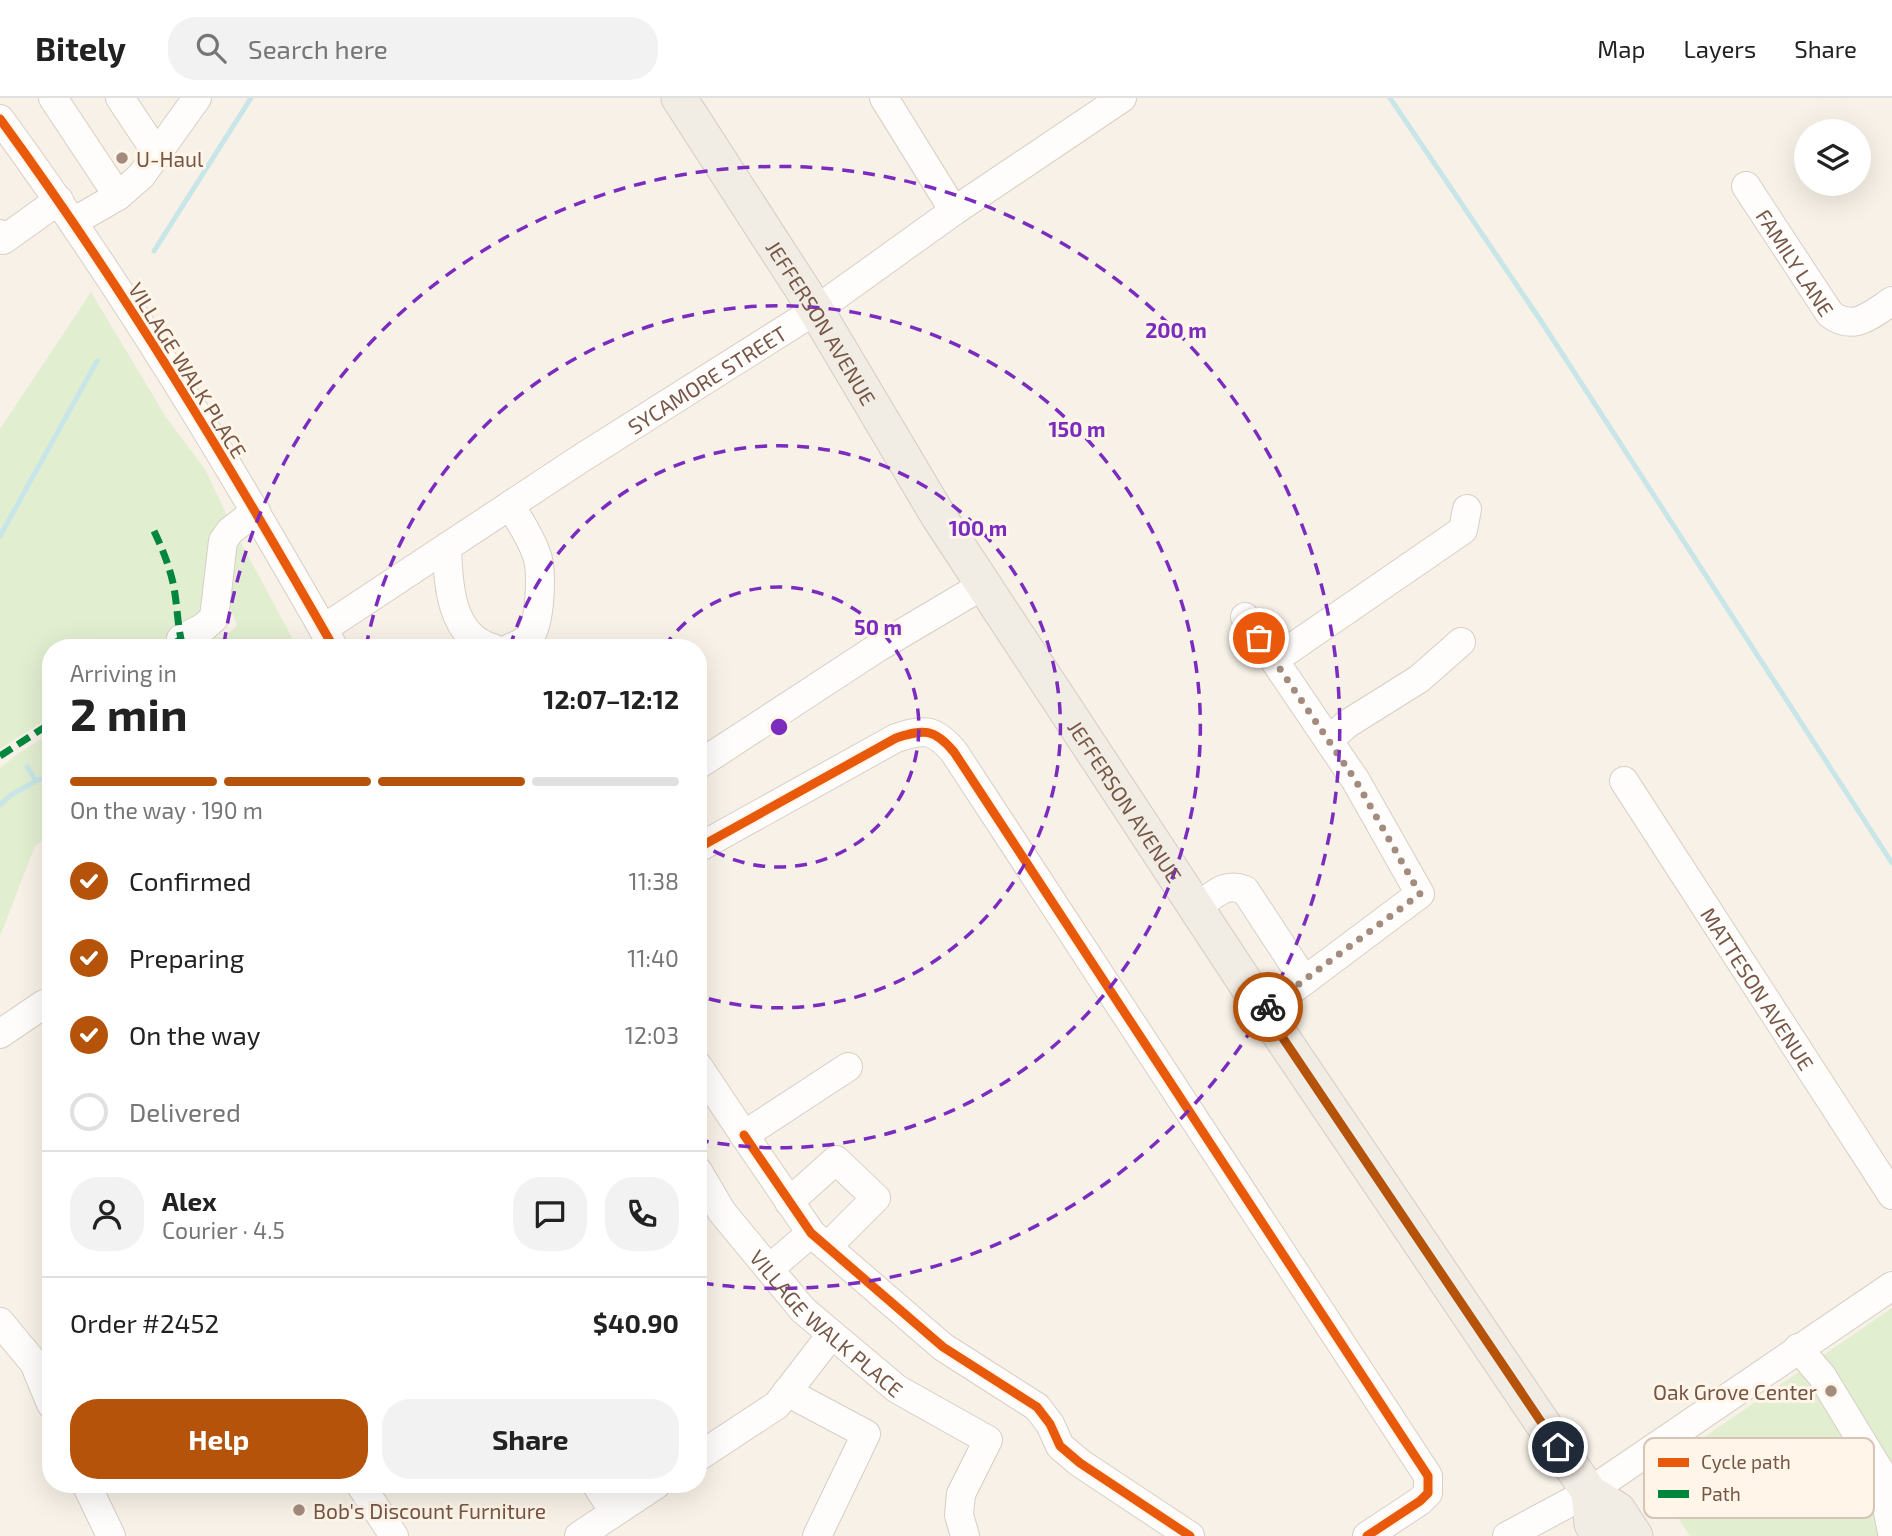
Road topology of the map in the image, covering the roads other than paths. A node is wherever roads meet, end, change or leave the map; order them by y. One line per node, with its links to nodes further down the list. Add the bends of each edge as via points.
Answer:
1 (53, 98): 10 (street)
2 (120, 98): 8 (street)
3 (679, 98): 15 (main road, JEFFERSON AVENUE)
4 (884, 98): 12 (street)
5 (1122, 98): 12 (street, SYCAMORE STREET)
6 (191, 101): 8 (street)
7 (0, 119): 11 (street, VILLAGE WALK PLACE)
8 (158, 155): 10 (street)
9 (1746, 186): 14 (street, FAMILY LANE, via 1830,314 1850,323 1869,317)
10 (118, 196): 11 (street)
11 (66, 211): 13 (street); 18 (street, VILLAGE WALK PLACE)
12 (954, 211): 15 (street, SYCAMORE STREET)
13 (1, 239)
14 (1892, 301)
15 (816, 310): 16 (street, SYCAMORE STREET); 20 (main road, JEFFERSON AVENUE, via 939,517)
16 (510, 505): 19 (street, SYCAMORE STREET); 25 (street, via 539,566 538,607)
17 (1466, 509): 27 (street, via 1463,530)
18 (256, 511): 22 (street, VILLAGE WALK PLACE); 23 (street, via 223,541 214,618)
19 (447, 547): 22 (street, SYCAMORE STREET); 24 (street, via 448,588 462,623)
20 (985, 584): 29 (street); 32 (main road, JEFFERSON AVENUE)
21 (1245, 617): 27 (street)
22 (328, 638)
23 (181, 639)
24 (475, 639)
25 (526, 639)
26 (1461, 642): 28 (street, via 1419,679)
27 (1274, 660): 28 (street)
28 (1329, 740): 33 (street, via 1420,894)
29 (707, 759)
30 (1624, 780): 41 (street, MATTESON AVENUE)
31 (707, 843): 69 (street, via 896,738 915,732 941,736 1428,1476 1428,1493 1420,1501)
32 (1197, 908): 33 (street, via 1223,888 1245,890); 35 (main road, JEFFERSON AVENUE)
33 (1304, 980): 35 (street)
34 (42, 1010): 36 (street)
35 (1264, 1010): 56 (main road, JEFFERSON AVENUE)
36 (0, 1034)
37 (848, 1068): 39 (street)
38 (707, 1080): 39 (street)
39 (744, 1135): 42 (street)
40 (707, 1186): 44 (street, VILLAGE WALK PLACE)
41 (1892, 1195)
42 (789, 1202): 43 (street); 43 (street, via 836,1160 876,1199)
43 (819, 1240): 44 (street); 68 (street, via 943,1348 1037,1407 1060,1446 1080,1463)
44 (769, 1269): 47 (street, VILLAGE WALK PLACE)
45 (1892, 1286): 48 (street)
46 (0, 1322): 49 (street, via 34,1363)
47 (831, 1335): 50 (street); 67 (street, VILLAGE WALK PLACE, via 897,1389 988,1440 961,1494 959,1515)
48 (1798, 1348): 51 (street); 52 (street, via 1822,1376)
49 (42, 1382)
50 (787, 1392): 53 (street, via 777,1405); 66 (street, via 866,1434)
51 (1667, 1438)
52 (1860, 1438)
53 (707, 1451)
54 (1644, 1454): 56 (street)
55 (1874, 1462): 62 (street, via 1887,1483)
56 (1589, 1492): 70 (street); 71 (main road, JEFFERSON AVENUE, via 1592,1524); 72 (main road, JEFFERSON AVENUE, via 1618,1510)
57 (90, 1493): 63 (street)
58 (366, 1493): 64 (street)
59 (602, 1493): 61 (street)
60 (643, 1493): 61 (street)
61 (614, 1512): 65 (street)
62 (1892, 1532)
63 (111, 1536)
64 (394, 1536)
65 (579, 1536)
66 (817, 1536)
67 (965, 1536)
68 (1190, 1536)
69 (1367, 1536)
70 (1507, 1536)
71 (1600, 1536)
72 (1635, 1536)

